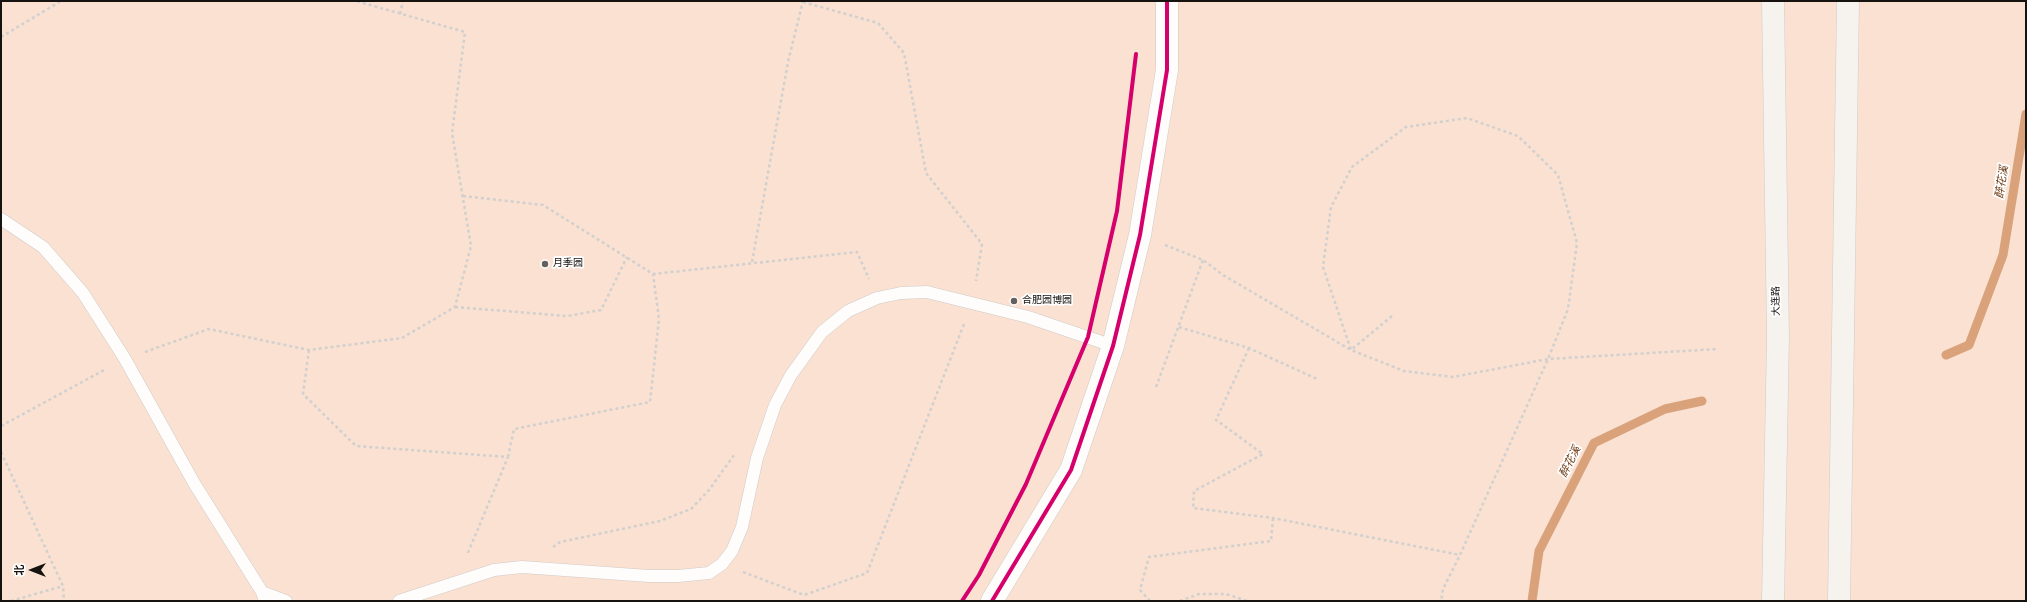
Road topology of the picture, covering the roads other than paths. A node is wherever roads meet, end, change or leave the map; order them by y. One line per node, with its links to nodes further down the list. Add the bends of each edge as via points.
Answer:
1 (1167, 1): 5 (street, via 1167,70 1140,235)
2 (1773, 1): 10 (main road, 大连路, via 1778,337)
3 (1848, 1): 11 (main road)
4 (1, 218): 6 (lane, via 43,247 84,293 125,358 194,483)
5 (1113, 346): 8 (lane, via 1028,317 928,292 901,293 877,298 848,311 822,332 791,375 775,405 757,458 742,528 732,551 722,564 709,572 678,576 522,567 494,570); 9 (street, via 1071,470)
6 (264, 597): 7 (lane)
7 (286, 601)
8 (399, 601)
9 (992, 601)
10 (1773, 601)
11 (1839, 601)

